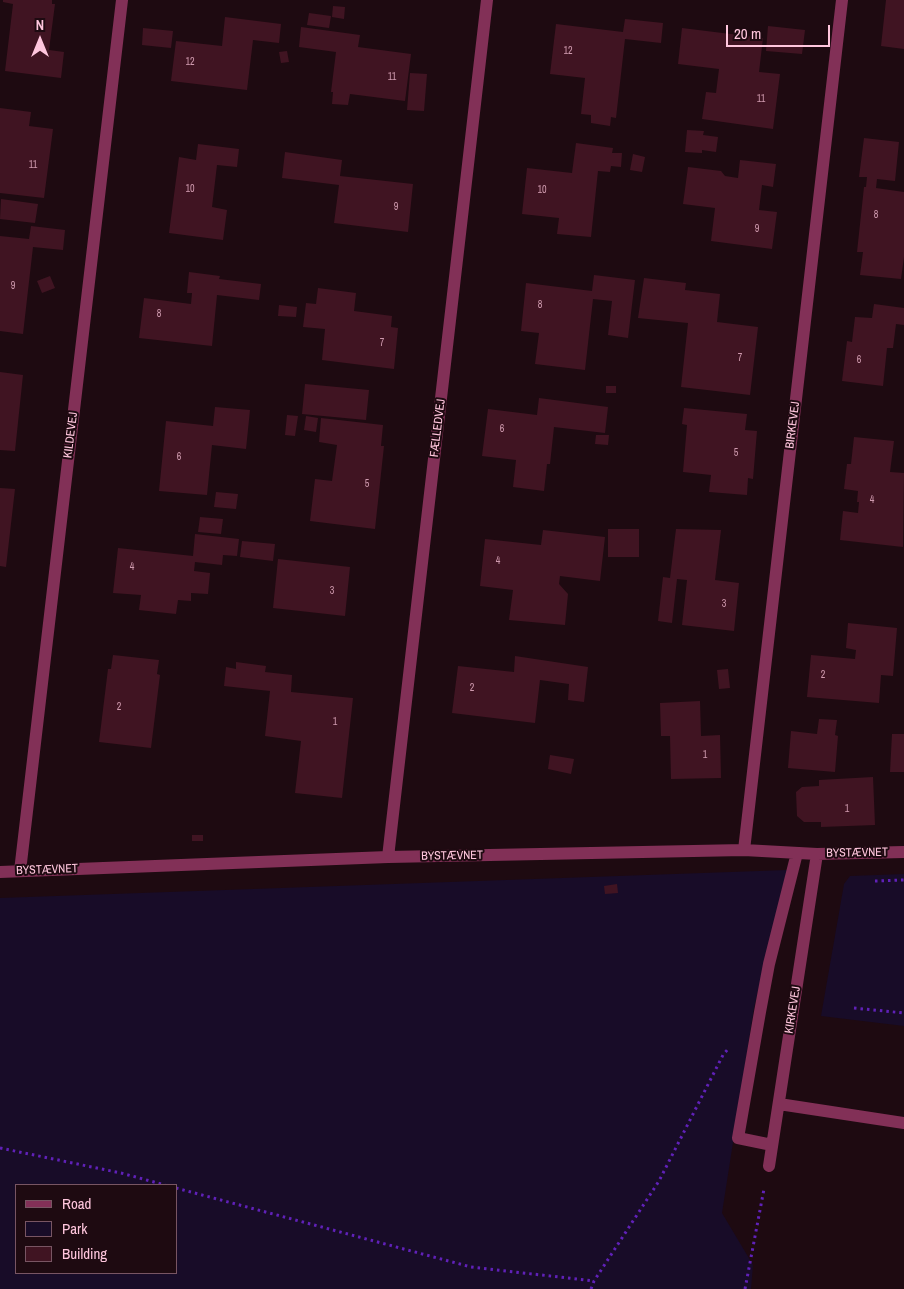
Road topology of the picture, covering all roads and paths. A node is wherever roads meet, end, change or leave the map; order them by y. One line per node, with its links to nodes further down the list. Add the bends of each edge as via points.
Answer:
1 (122, 0): 9 (street, KILDEVEJ)
2 (487, 0): 8 (street, FÆLLEDVEJ)
3 (842, 0): 4 (street, BIRKEVEJ)
4 (744, 850): 6 (street, BYSTÆVNET); 8 (street, BYSTÆVNET)
5 (904, 852): 7 (street, BYSTÆVNET)
6 (797, 853): 7 (street, BYSTÆVNET); 18 (street, via 767,974 738,1138)
7 (818, 854): 16 (street, KIRKEVEJ)
8 (388, 857): 9 (street, BYSTÆVNET)
9 (20, 871): 10 (street, BYSTÆVNET)
10 (0, 872)
11 (904, 880): 12 (path)
12 (875, 881)
13 (854, 1008): 14 (path)
14 (904, 1013)
15 (729, 1048): 23 (path, via 660,1181)
16 (779, 1104): 17 (street); 18 (street, KIRKEVEJ)
17 (904, 1123)
18 (772, 1145): 20 (street, KIRKEVEJ)
19 (0, 1148): 21 (path)
20 (769, 1166): 25 (path)
21 (161, 1184)
22 (178, 1189): 23 (path, via 470,1267)
23 (594, 1281): 24 (path)
24 (591, 1289)
25 (745, 1289)

